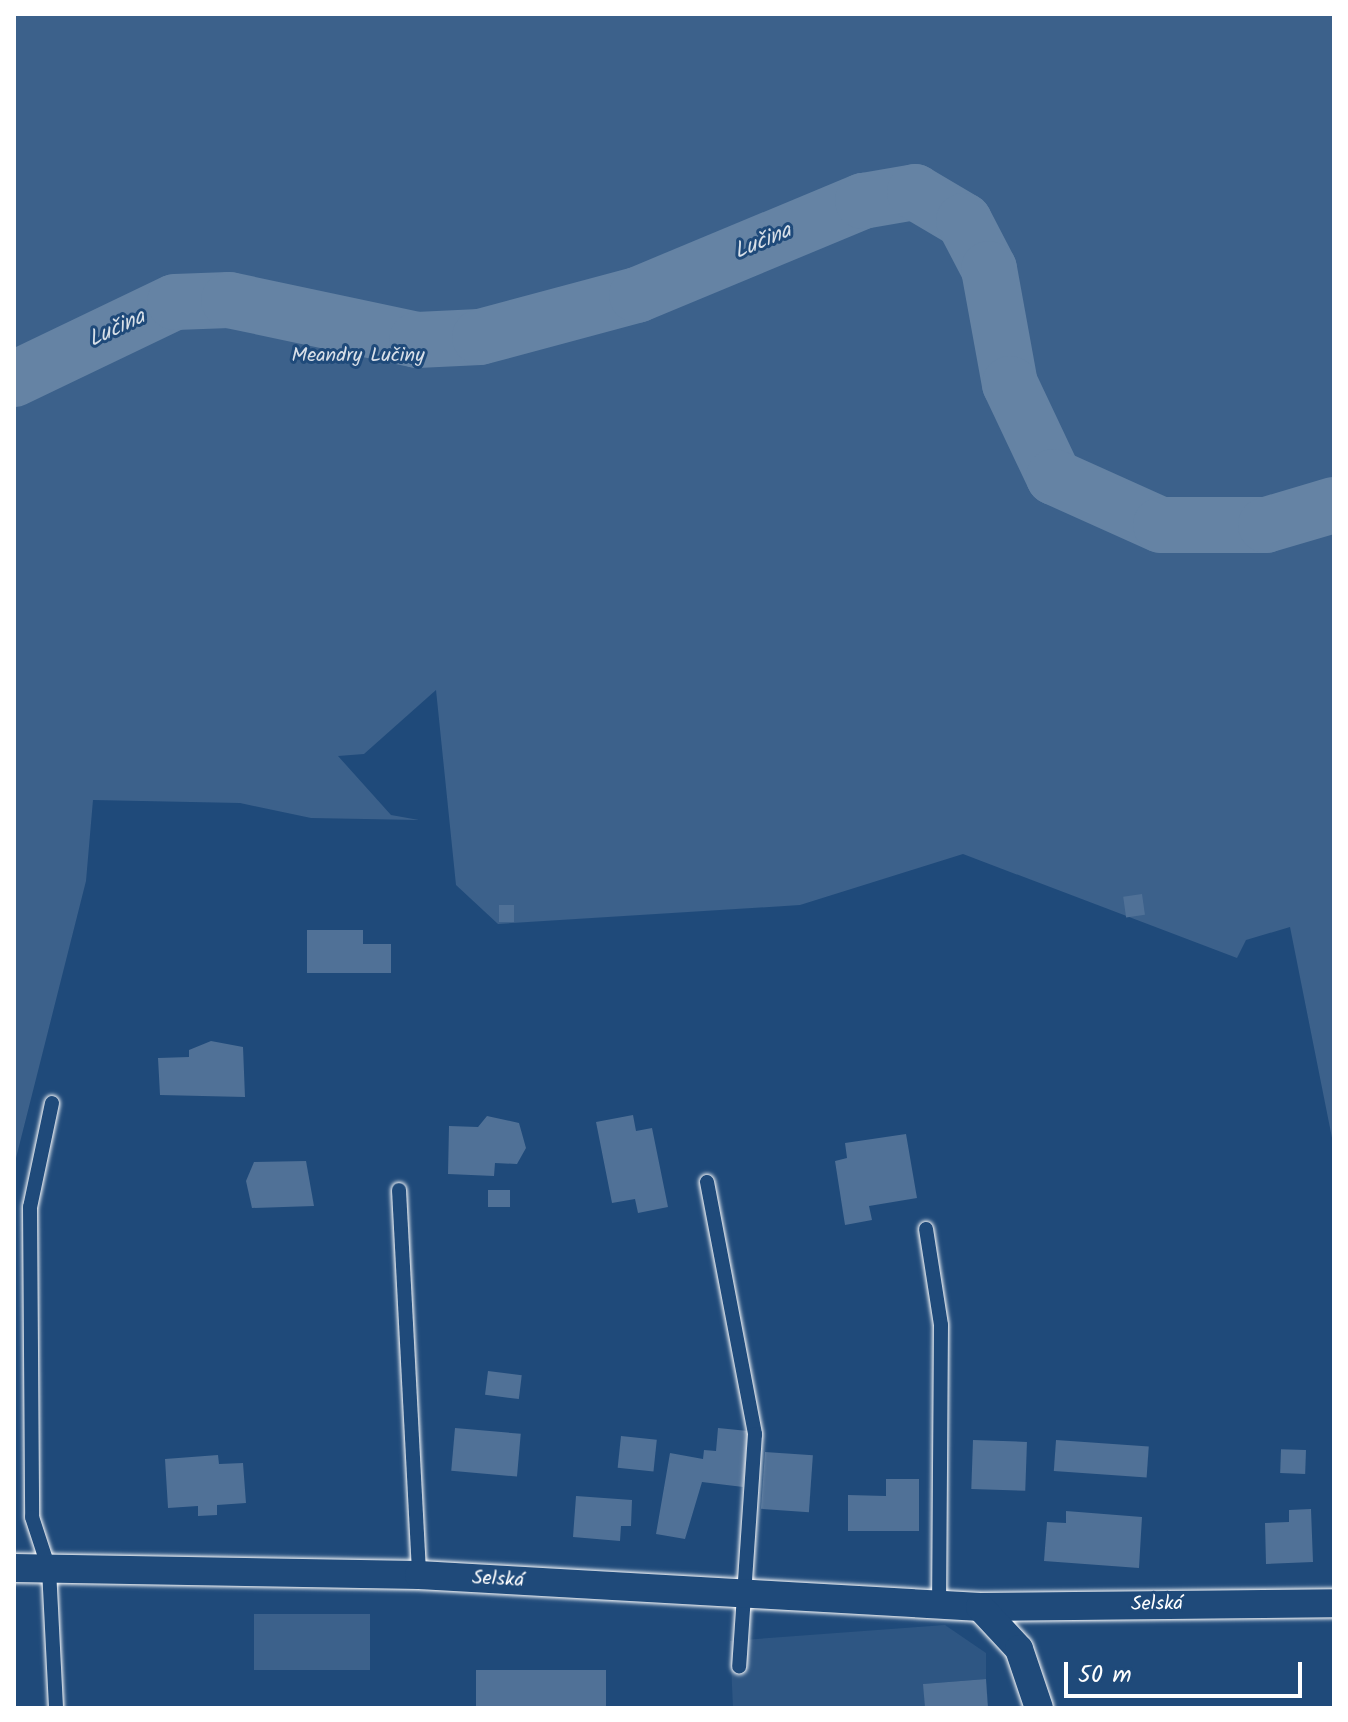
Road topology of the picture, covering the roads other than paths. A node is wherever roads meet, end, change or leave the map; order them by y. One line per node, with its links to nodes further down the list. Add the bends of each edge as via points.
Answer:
1 (52, 1103): 6 (lane, via 30,1207 32,1517)
2 (707, 1182): 8 (lane, via 755,1434)
3 (399, 1190): 7 (lane)
4 (926, 1229): 9 (lane, via 941,1325)
5 (14, 1568): 6 (street, Selská)
6 (49, 1569): 7 (street, Selská); 13 (lane)
7 (419, 1575): 8 (street, Selská)
8 (742, 1594): 9 (street, Selská); 12 (lane)
9 (939, 1599): 11 (street, Selská)
10 (1334, 1603): 11 (street, Selská)
11 (980, 1607): 14 (street, via 1019,1649)
12 (739, 1666)
13 (56, 1708)
14 (1039, 1708)

